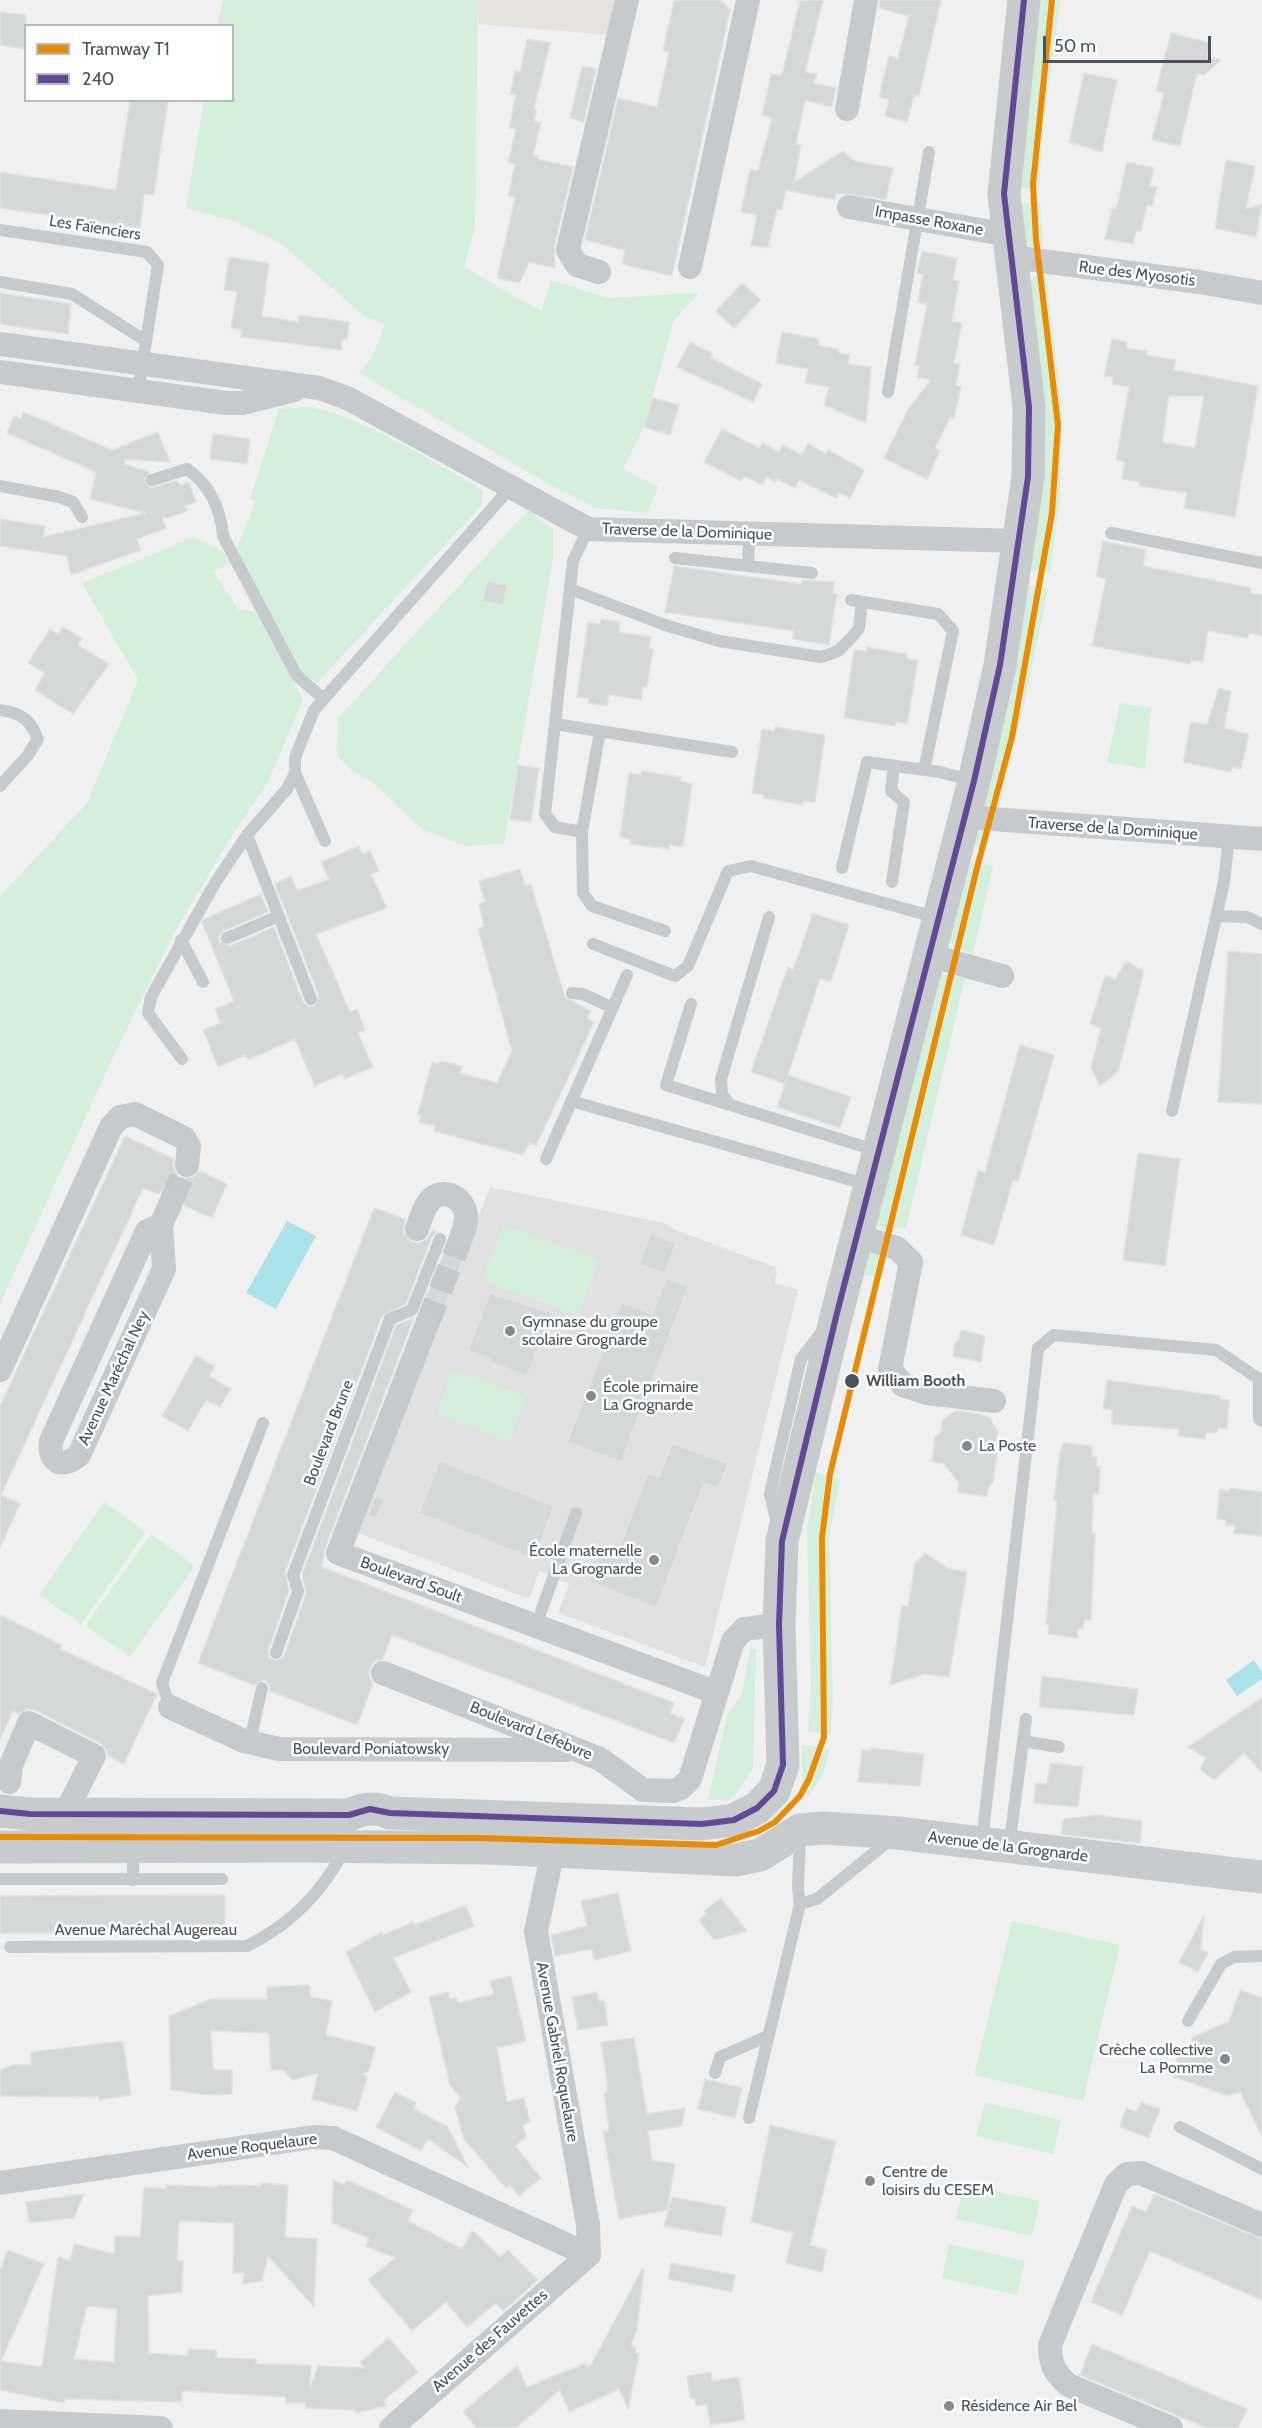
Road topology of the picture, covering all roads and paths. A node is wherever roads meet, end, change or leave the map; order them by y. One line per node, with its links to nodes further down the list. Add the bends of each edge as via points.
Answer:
1 (627, 0): 12 (street, via 568,250 577,265)
2 (748, 0): 11 (street)
3 (866, 0): 5 (street)
4 (1024, 0): 10 (street, via 1004,194)
5 (847, 109)
6 (929, 152): 8 (lane)
7 (849, 207): 8 (street, Impasse Roxane)
8 (916, 219): 10 (street, Impasse Roxane); 21 (lane)
9 (0, 230): 16 (lane, Les Faïenciers, via 147,252 158,265)
10 (1011, 246): 14 (street, Rue des Myosotis); 30 (street, via 1029,406 1028,477)
11 (690, 267)
12 (599, 272)
13 (0, 282): 16 (lane, via 72,294)
14 (1262, 293)
15 (0, 344): 16 (street, Traverse de la Dominique)
16 (144, 352): 18 (street, Traverse de la Dominique); 20 (lane, Les Faïenciers)
17 (0, 372): 20 (street)
18 (234, 376): 19 (street, Traverse de la Dominique); 22 (street)
19 (310, 388): 22 (street); 25 (street, Traverse de la Dominique, via 347,398)
20 (138, 392): 22 (street)
21 (888, 392)
22 (242, 403)
23 (152, 480): 36 (lane, via 187,469 199,477 221,514 223,536 297,676)
24 (0, 486): 26 (lane, via 73,502)
25 (511, 487): 27 (street, Traverse de la Dominique); 36 (lane)
26 (82, 517)
27 (588, 529): 29 (street, Traverse de la Dominique); 35 (lane, via 573,561)
28 (1111, 533): 32 (lane)
29 (749, 534): 30 (street, Traverse de la Dominique); 33 (lane)
30 (1018, 541): 44 (street, via 1000,665)
31 (675, 558): 33 (lane)
32 (1262, 563)
33 (748, 565): 34 (lane)
34 (812, 573)
35 (570, 589): 38 (lane); 42 (lane, via 665,626 719,640 821,657 838,651 859,628 857,601 938,614 953,631)
36 (323, 698): 43 (lane, via 314,710 295,758)
37 (0, 710): 45 (lane, via 18,713 32,723 38,739)
38 (555, 724): 39 (lane); 47 (lane, via 545,814 555,827)
39 (600, 731): 40 (lane); 47 (lane)
40 (732, 752)
41 (894, 765): 42 (lane); 52 (lane, via 867,762); 53 (lane, via 891,791 904,802)
42 (924, 770): 44 (lane)
43 (295, 773): 48 (lane, via 287,789); 51 (lane)
44 (974, 781): 46 (street)
45 (0, 786)
46 (965, 817): 49 (street, Traverse de la Dominique); 57 (street)
47 (582, 832): 59 (lane, via 583,893 592,906)
48 (247, 835): 54 (lane); 61 (lane)
49 (1229, 837): 50 (street, Traverse de la Dominique); 55 (lane)
50 (1262, 839)
51 (325, 841)
52 (842, 868)
53 (892, 882)
54 (279, 916): 60 (lane); 68 (lane)
55 (1216, 916): 58 (lane, via 1247,917); 74 (lane)
56 (769, 917): 73 (lane, via 721,1078 722,1094)
57 (939, 918): 62 (lane, via 751,866 728,871 688,966 675,976); 63 (street)
58 (1262, 924)
59 (665, 931)
60 (227, 938)
61 (181, 940): 66 (lane); 71 (lane, via 151,997 148,1013)
62 (593, 944)
63 (929, 955): 65 (street); 75 (street)
64 (627, 975): 70 (lane)
65 (1002, 976)
66 (203, 982)
67 (572, 993): 70 (lane)
68 (311, 999)
69 (691, 1004): 73 (lane, via 666,1085)
70 (613, 1008): 72 (lane)
71 (182, 1059)
72 (571, 1101): 76 (lane); 78 (lane)
73 (729, 1104): 75 (lane)
74 (1172, 1111)
75 (880, 1151): 78 (street)
76 (546, 1159)
77 (187, 1165): 85 (street, via 189,1146 184,1138 135,1114 120,1117 111,1127)
78 (870, 1185): 82 (street)
79 (172, 1200): 80 (street, Avenue Maréchal Ney)
80 (161, 1225): 80 (street, Avenue Maréchal Ney, via 147,1231 51,1441 53,1460 63,1464 79,1455 164,1269)
81 (417, 1229): 83 (street, via 427,1203 437,1194 448,1193 459,1200 466,1222)
82 (857, 1236): 86 (street, via 897,1248 911,1262 890,1369 903,1385 927,1393); 90 (street, via 782,1541)
83 (450, 1240): 92 (lane, Boulevard Brune, via 412,1310 390,1319 293,1575 298,1590)
84 (427, 1324): 91 (street, Boulevard Soult, via 338,1553)
85 (0, 1370)
86 (994, 1401)
87 (1262, 1421): 108 (lane, via 1259,1379 1216,1350 1054,1335 1038,1348)
88 (263, 1423): 96 (lane, via 162,1683)
89 (576, 1513): 91 (lane)
90 (779, 1625): 95 (street, Boulevard Lefebvre, via 744,1629 733,1641); 102 (street, via 784,1737 783,1765)
91 (536, 1626): 95 (street, Boulevard Soult)
92 (276, 1653)
93 (382, 1673): 101 (street, Boulevard Lefebvre)
94 (262, 1688): 98 (lane)
95 (715, 1692): 101 (street, Boulevard Lefebvre, via 690,1779 681,1788 643,1790)
96 (170, 1707): 98 (street, Boulevard Poniatowsky)
97 (1026, 1719): 99 (lane)
98 (250, 1741): 101 (street, Boulevard Poniatowsky, via 279,1749)
99 (1023, 1741): 100 (lane); 108 (lane)
100 (1059, 1747)
101 (581, 1750)
102 (774, 1791): 104 (street, via 757,1808 734,1820 702,1824 390,1813 380,1808 350,1815); 105 (street)
103 (4, 1800): 104 (street); 104 (street, via 10,1765 29,1723 94,1756)
104 (65, 1814)
105 (800, 1830): 106 (street, Avenue de la Grognarde, via 825,1827); 111 (street, via 760,1855 735,1860); 116 (lane)
106 (898, 1833): 108 (street, Avenue de la Grognarde); 116 (lane, via 817,1899)
107 (346, 1846): 110 (street); 111 (street); 117 (lane, Avenue Maréchal Augereau, via 336,1866 299,1913 272,1934 247,1946)
108 (995, 1846): 112 (street, Avenue de la Grognarde)
109 (0, 1847): 110 (street)
110 (133, 1847): 115 (lane)
111 (553, 1851): 127 (street, Avenue Gabriel Roquelaure, via 536,1931 588,2225)
112 (1262, 1877)
113 (0, 1879): 115 (lane)
114 (222, 1879): 115 (lane)
115 (133, 1880)
116 (800, 1904): 120 (lane)
117 (10, 1947)
118 (1262, 1956): 119 (lane, via 1234,1957 1221,1964)
119 (1188, 2021)
120 (768, 2036): 121 (lane, via 720,2057); 122 (lane)
121 (715, 2073)
122 (749, 2118)
123 (1180, 2127): 124 (lane)
124 (1262, 2169)
125 (0, 2183): 127 (street, Avenue Roquelaure, via 314,2137 333,2138)
126 (1262, 2225): 131 (street, via 1141,2173 1127,2174 1116,2184 1050,2345 1050,2361 1055,2373 1068,2385)
127 (589, 2255): 130 (street, Avenue des Fauvettes)
128 (0, 2421): 129 (street)
129 (161, 2428)
130 (391, 2428)
131 (1171, 2428)

